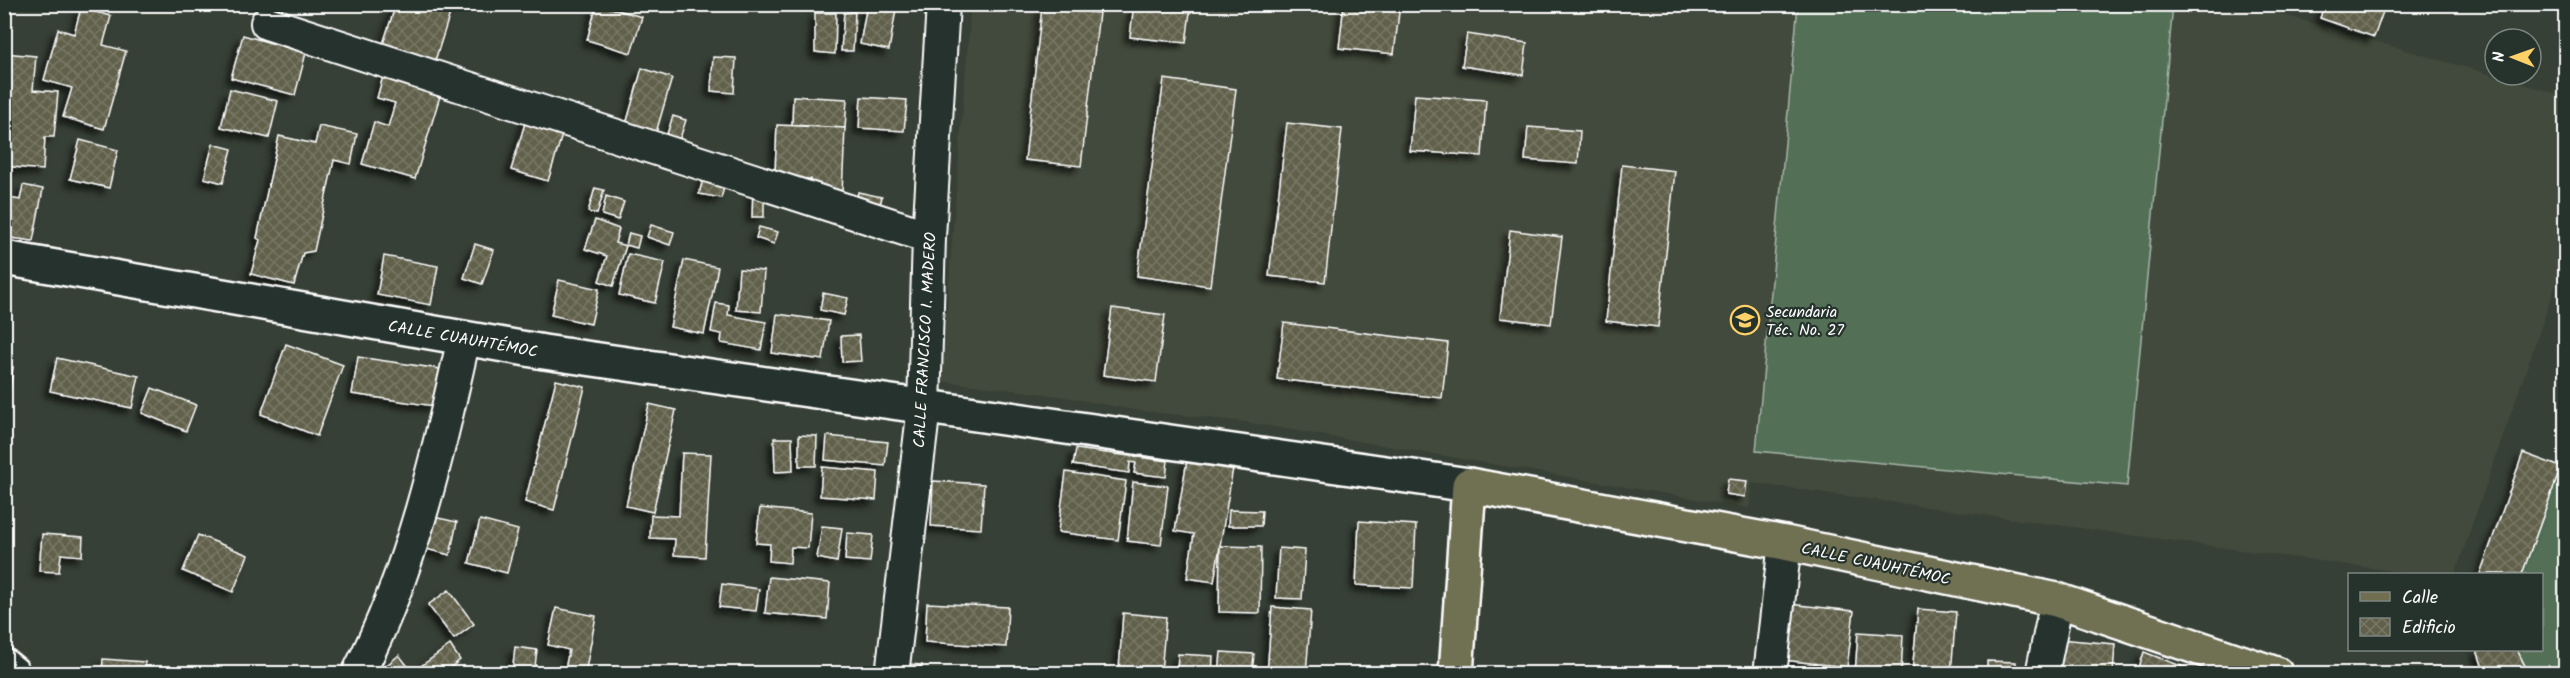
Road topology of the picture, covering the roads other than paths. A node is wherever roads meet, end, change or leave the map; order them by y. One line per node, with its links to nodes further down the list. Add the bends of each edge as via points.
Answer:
1 (943, 4): 3 (street, CALLE FRANCISCO I. MADERO)
2 (267, 23): 3 (street)
3 (929, 237): 6 (street, CALLE FRANCISCO I. MADERO)
4 (4, 258): 5 (street, CALLE CUAUHTÉMOC)
5 (464, 338): 6 (street, CALLE CUAUHTÉMOC); 12 (street, via 448,412 409,548 375,641)
6 (924, 407): 7 (street, CALLE CUAUHTÉMOC); 13 (street, CALLE FRANCISCO I. MADERO)
7 (1469, 485): 8 (main road, CALLE CUAUHTÉMOC); 14 (main road)
8 (1785, 543): 9 (main road, CALLE CUAUHTÉMOC); 15 (street)
9 (2057, 600): 16 (street); 17 (main road, CALLE CUAUHTÉMOC)
10 (4, 655): 11 (lane)
11 (22, 674)
12 (358, 674)
13 (892, 674)
14 (1456, 674)
15 (1770, 674)
16 (2042, 674)
17 (2276, 674)

